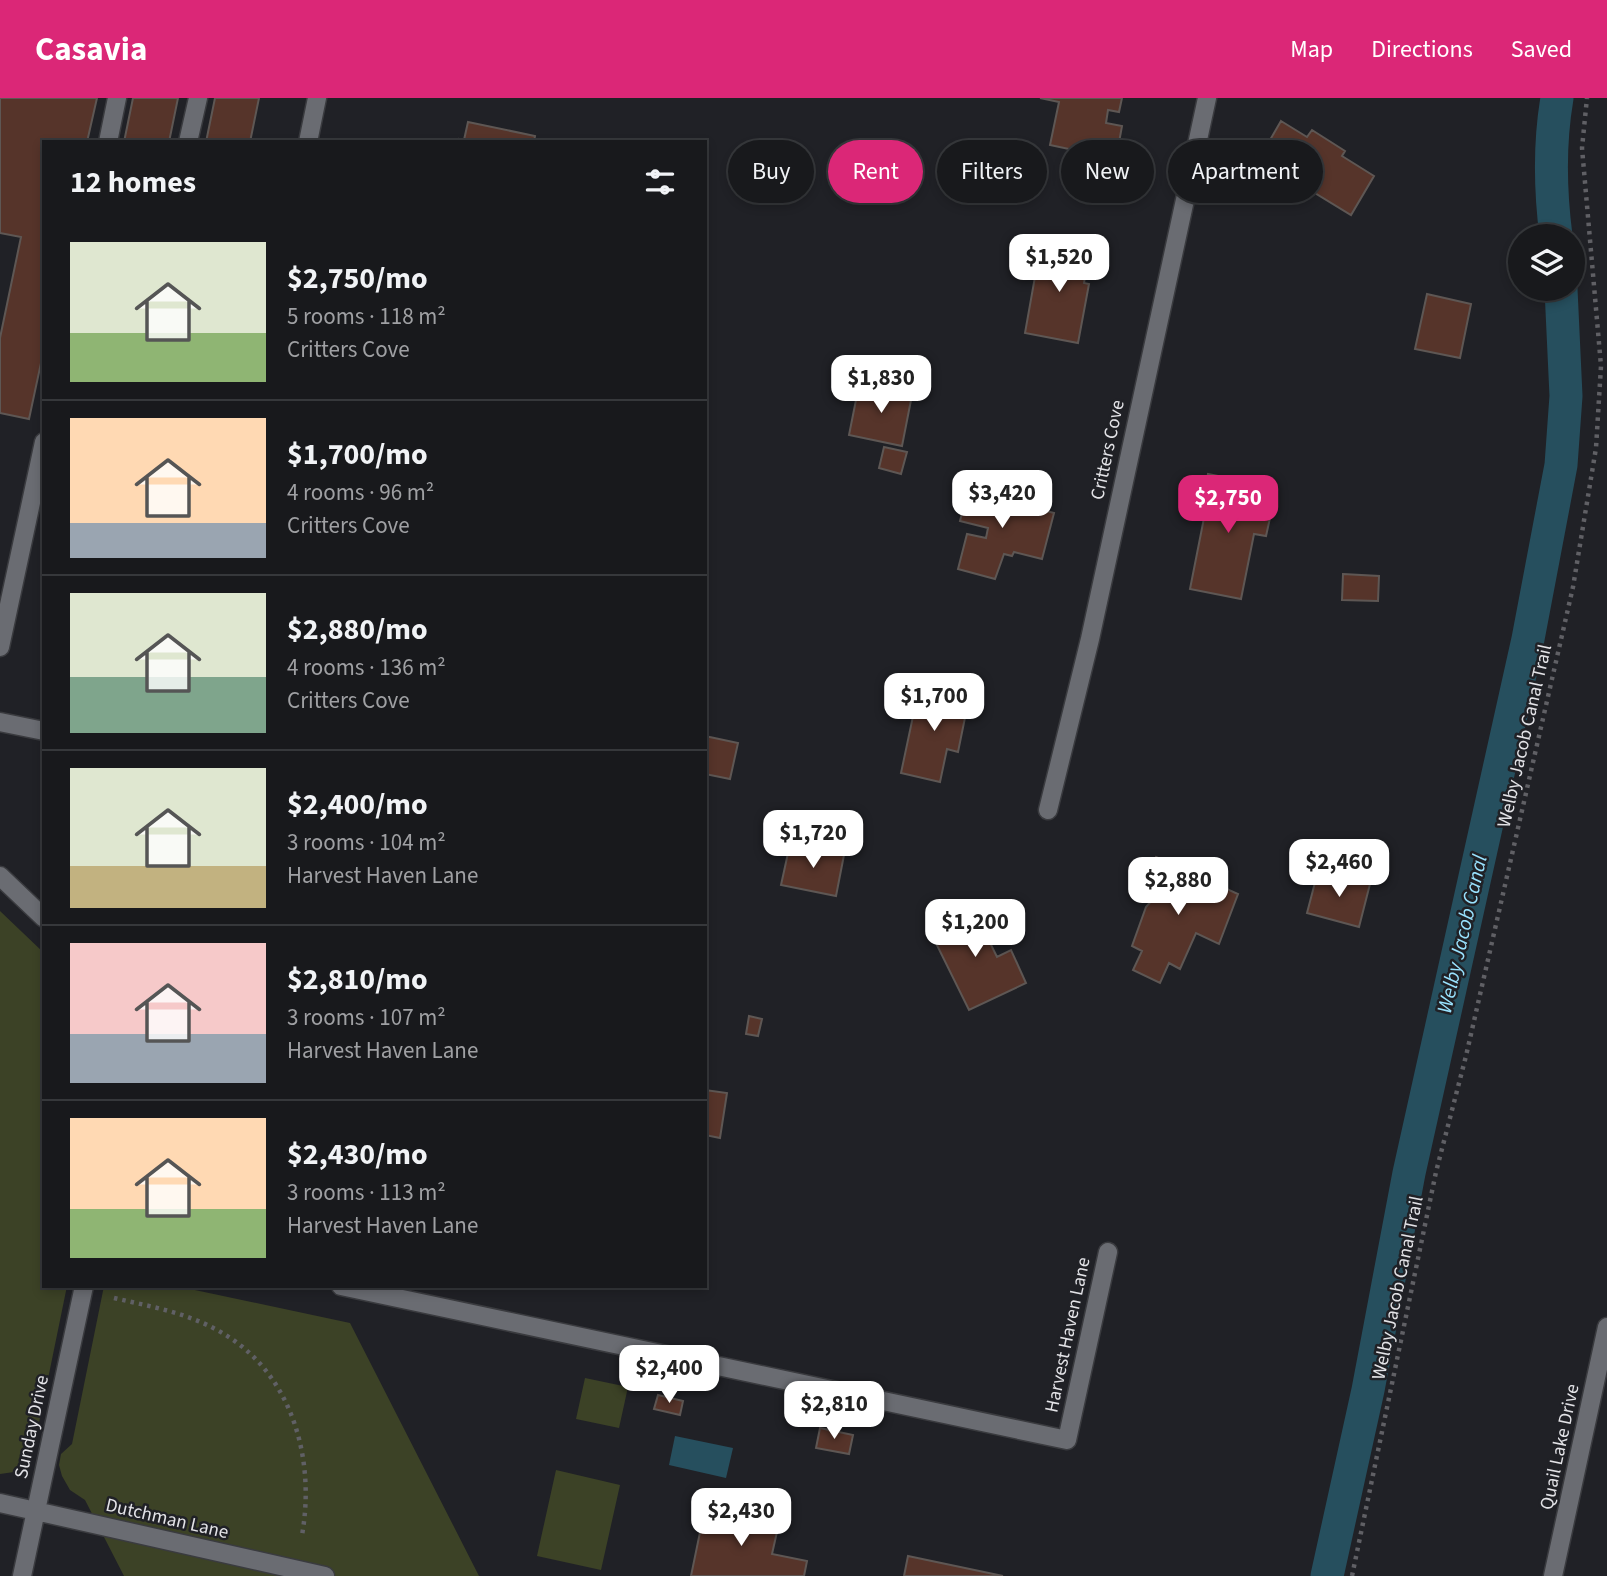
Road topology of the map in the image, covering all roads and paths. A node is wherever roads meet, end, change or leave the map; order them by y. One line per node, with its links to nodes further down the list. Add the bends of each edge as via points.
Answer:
1 (117, 98): 6 (street)
2 (198, 98): 7 (street)
3 (317, 98): 8 (street)
4 (1207, 98): 13 (street, Critters Cove, via 1090,639)
5 (1587, 98): 26 (path, Welby Jacob Canal Trail, via 1582,148 1601,366 1597,448 1573,587 1436,1172)
6 (108, 140)
7 (188, 140)
8 (308, 140)
9 (42, 451): 10 (street)
10 (0, 648)
11 (3, 728): 12 (street)
12 (42, 731)
13 (1048, 810)
14 (0, 876): 15 (street)
15 (42, 916)
16 (1108, 1252): 18 (street, Harvest Haven Lane, via 1067,1440)
17 (84, 1288): 22 (street, Sunday Drive)
18 (350, 1288)
19 (114, 1298): 23 (path, via 170,1311 218,1330 269,1377 283,1396 302,1443 307,1495)
20 (1607, 1327): 27 (street, Quail Lake Drive)
21 (0, 1503): 22 (street, Dutchman Lane)
22 (36, 1510): 24 (street, Sunday Drive); 25 (street, Dutchman Lane)
23 (302, 1535)
24 (22, 1576)
25 (325, 1576)
26 (1352, 1576)
27 (1553, 1576)

